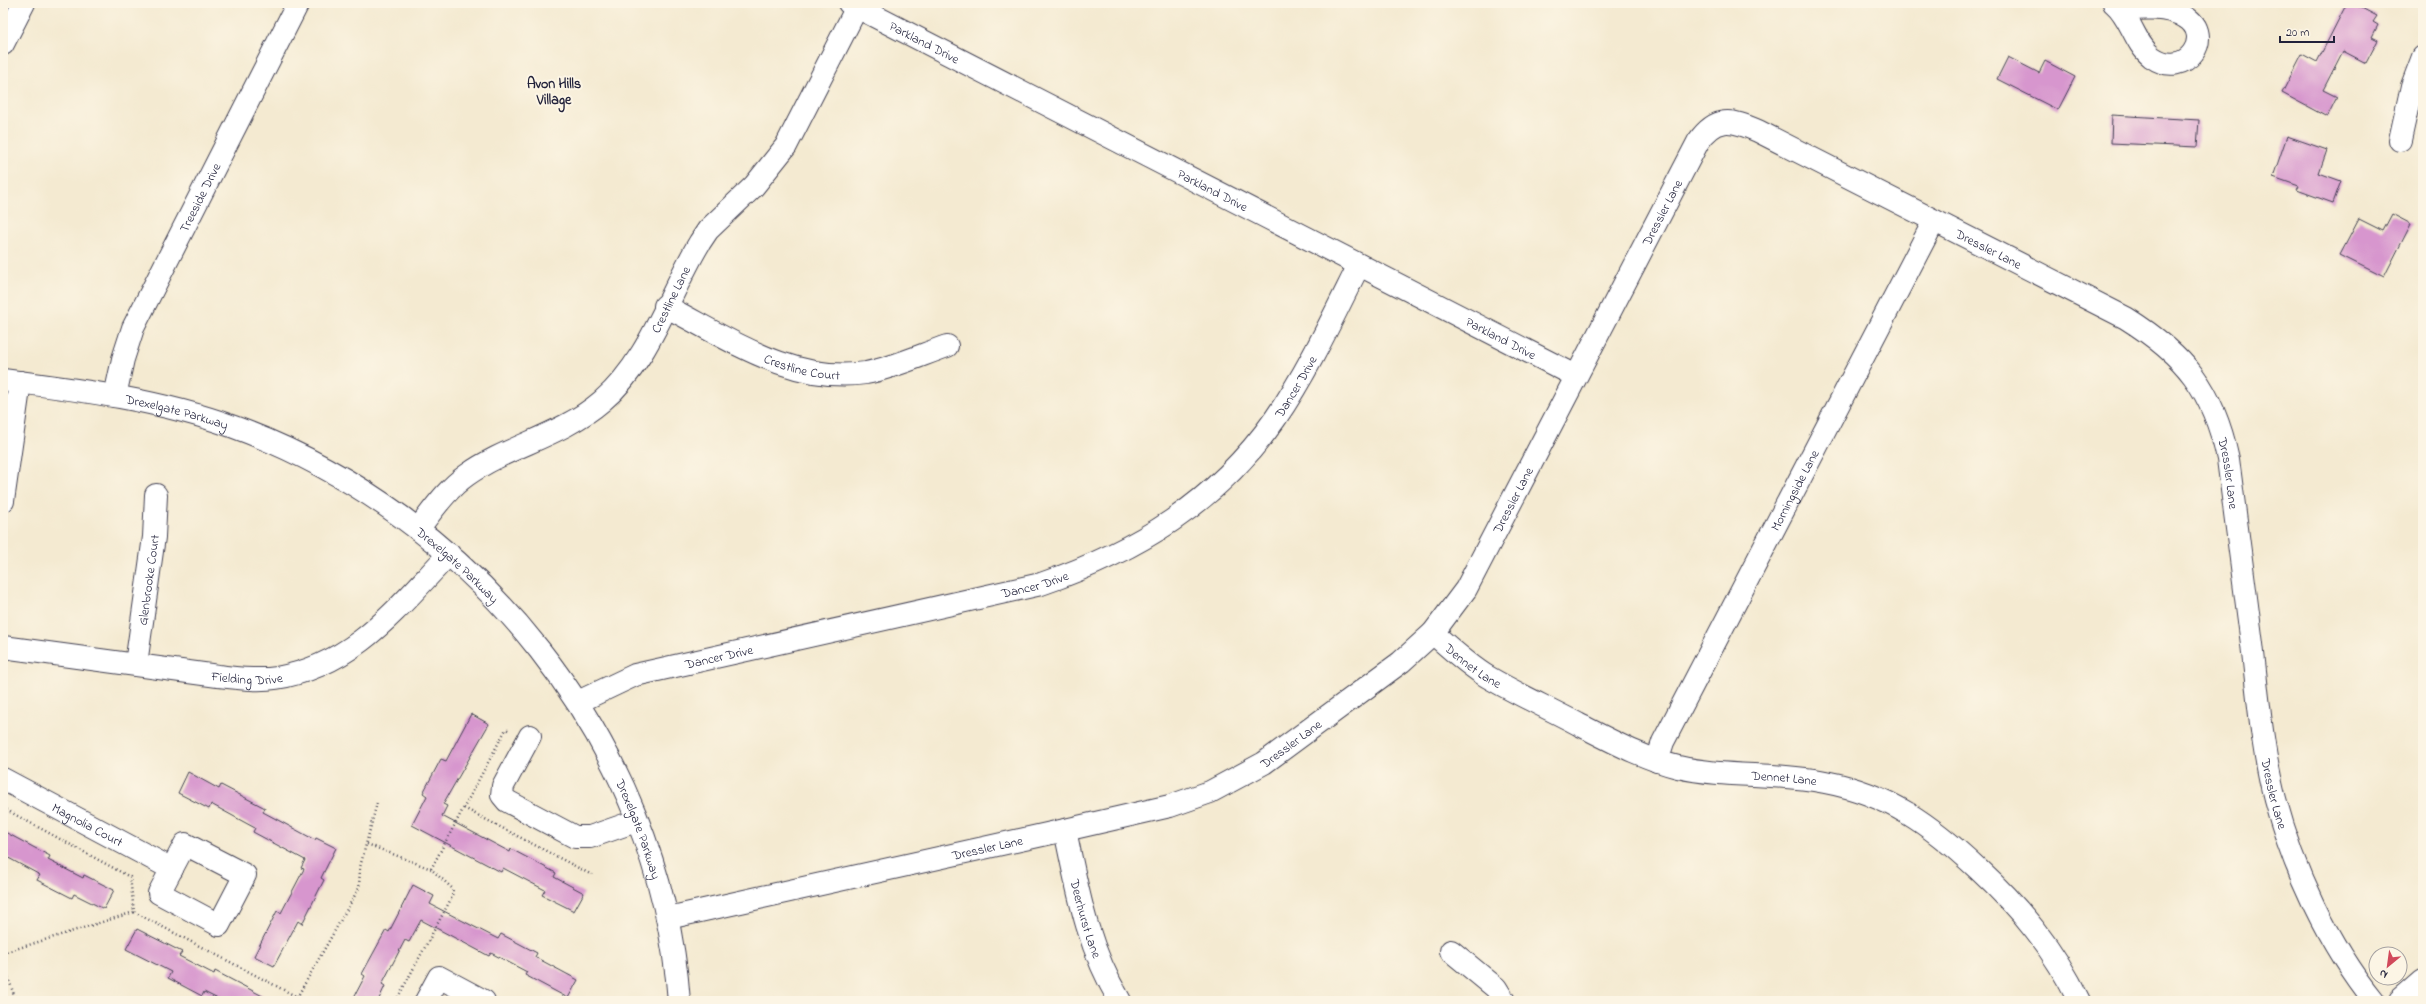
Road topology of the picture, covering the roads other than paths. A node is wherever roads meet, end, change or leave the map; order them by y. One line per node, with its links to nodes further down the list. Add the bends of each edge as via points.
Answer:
1 (24, 3): 4 (street)
2 (298, 3): 13 (street, Treeside Drive, via 133,328)
3 (853, 5): 8 (street, Parkland Drive); 9 (street, Crestline Lane, via 786,146 758,181 708,230)
4 (3, 44)
5 (2423, 57): 6 (street, via 2412,86)
6 (2400, 140)
7 (1934, 221): 11 (street, Dressler Lane, via 1740,123 1725,122 1714,125 1698,142); 23 (street, Morningside Lane, via 1664,742); 37 (street, Dressler Lane, via 2145,330 2185,364 2208,400 2228,459 2265,746 2275,798 2290,844 2325,924 2354,975)
8 (1359, 265): 11 (street, Parkland Drive); 21 (street, Dancer Drive, via 1303,374 1264,433 1209,492 1169,524 1130,548 1041,584 635,675)
9 (665, 306): 10 (street, Crestline Court, via 767,359 827,374 867,372); 16 (street, Crestline Lane, via 634,365 604,400 561,430 483,465 467,475 438,503)
10 (947, 346)
11 (1576, 376): 18 (street, Dressler Lane, via 1466,589)
12 (11, 381): 13 (street, Drexelgate Parkway); 15 (street)
13 (115, 396): 16 (street, Drexelgate Parkway, via 201,416 267,440 361,488)
14 (156, 495): 20 (street, Glenbrooke Court, via 154,537)
15 (3, 501)
16 (418, 529): 17 (street, Drexelgate Parkway)
17 (449, 554): 20 (street, Fielding Drive, via 370,635 343,655 312,669 276,678 245,679); 21 (street, Drexelgate Parkway, via 523,629)
18 (1433, 633): 23 (street, Dennet Lane, via 1487,676 1618,745); 26 (street, Dressler Lane, via 1420,647 1369,686 1264,763 1226,785 1170,806)
19 (3, 647): 20 (street, Fielding Drive)
20 (136, 664)
21 (578, 702): 25 (street, Drexelgate Parkway, via 612,764)
22 (528, 738): 25 (street, via 503,786 502,795 507,801 575,837 582,838)
23 (1657, 761): 36 (street, Dennet Lane, via 1701,771 1797,777 1830,783 1869,793 1909,813 1946,840 2020,911 2058,960)
24 (3, 779): 27 (street, Magnolia Court)
25 (636, 821): 28 (street, Drexelgate Parkway)
26 (1065, 830): 28 (street, Dressler Lane); 34 (street, Deerhurst Lane, via 1086,923 1099,963)
27 (172, 868)
28 (668, 918): 33 (street, Drexelgate Parkway)
29 (1451, 951): 35 (street, via 1496,988)
30 (2423, 981): 38 (street)
31 (426, 1001): 32 (street, via 439,977)
32 (484, 1001)
33 (679, 1001)
34 (1120, 1001)
35 (1504, 1001)
36 (2079, 1001)
37 (2374, 1001)
38 (2400, 1001)

